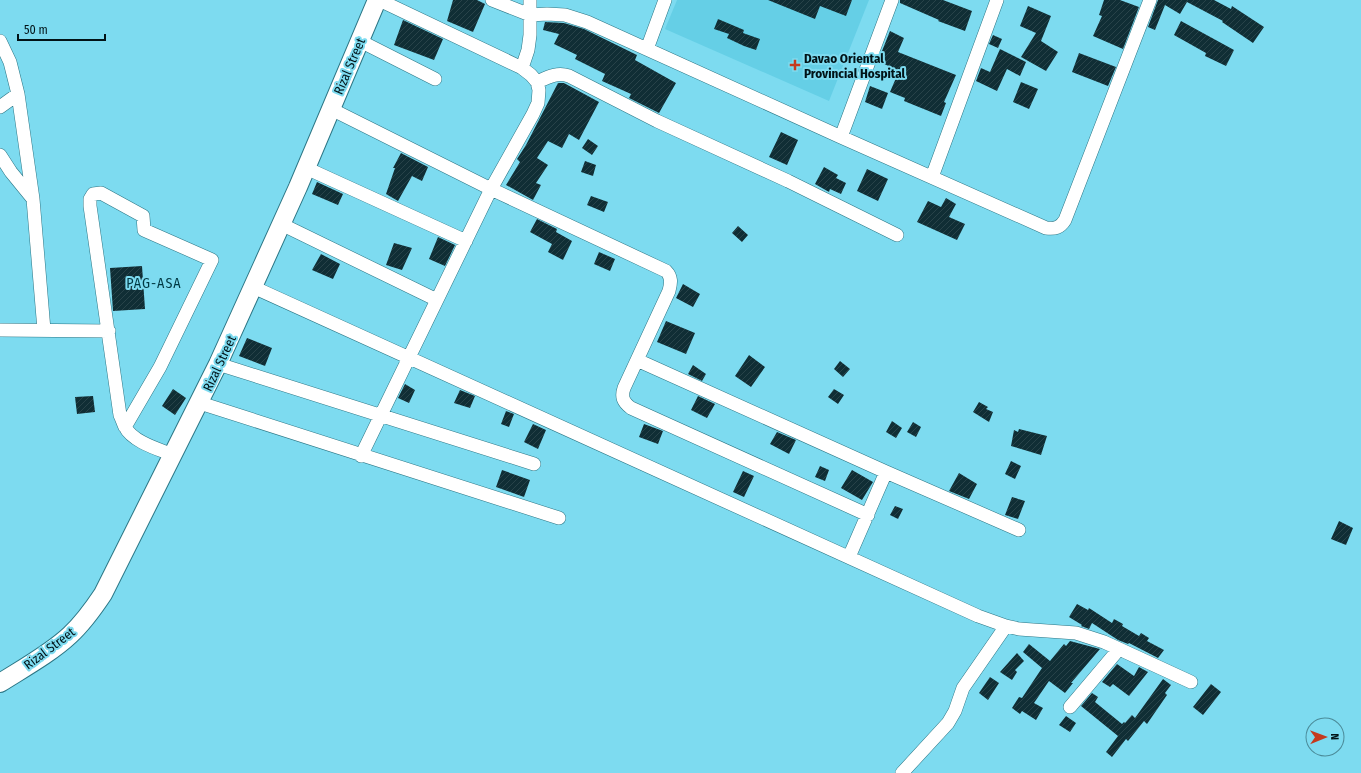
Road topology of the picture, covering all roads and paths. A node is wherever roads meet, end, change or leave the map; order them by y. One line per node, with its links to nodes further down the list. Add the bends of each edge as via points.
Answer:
1 (378, 0): 10 (street, Rizal Street); 12 (street)
2 (492, 0): 8 (street)
3 (530, 0): 8 (street)
4 (665, 0): 11 (street)
5 (892, 0): 18 (street)
6 (997, 0): 21 (street)
7 (1150, 0): 21 (street, via 1062,225 1057,228 1046,228)
8 (530, 15): 11 (street, via 565,16 587,22); 12 (street, via 528,50)
9 (0, 41): 15 (street, via 10,62)
10 (360, 41): 13 (street); 17 (street, Rizal Street)
11 (647, 50): 18 (street)
12 (522, 68): 14 (street)
13 (435, 79)
14 (537, 82): 22 (street, via 538,103); 25 (street, via 555,74 569,76 657,121 788,181)
15 (18, 94): 16 (street); 23 (street)
16 (0, 107)
17 (331, 109): 20 (street, Rizal Street); 22 (street)
18 (841, 137): 21 (street)
19 (0, 155): 23 (street)
20 (306, 168): 24 (street, Rizal Street); 26 (street)
21 (932, 177)
22 (492, 189): 26 (street); 33 (street, via 659,267 670,275 669,291)
23 (32, 199): 30 (street)
24 (281, 224): 27 (street, Rizal Street); 28 (street)
25 (897, 235)
26 (466, 241): 28 (street)
27 (253, 287): 32 (street); 34 (street, Rizal Street)
28 (437, 300): 32 (street)
29 (0, 330): 30 (street)
30 (44, 330): 31 (street)
31 (109, 331): 37 (street, via 117,397); 37 (street, via 90,206 93,194 101,193 143,216 144,230 212,260 160,367)
32 (409, 357): 36 (street); 45 (street)
33 (637, 360): 41 (street); 42 (street, via 622,393 625,404)
34 (218, 364): 35 (street, Rizal Street); 36 (street)
35 (200, 404): 38 (street, Rizal Street); 39 (street)
36 (380, 416): 39 (street); 40 (street)
37 (125, 427): 38 (street, via 132,436)
38 (172, 456): 49 (street, Rizal Street, via 115,572 89,615 69,636)
39 (361, 456): 43 (street)
40 (534, 464)
41 (886, 472): 42 (street); 44 (street)
42 (868, 515): 45 (street)
43 (559, 518)
44 (1019, 530)
45 (849, 558): 46 (street)
46 (1006, 626): 47 (street, via 1076,633); 51 (street, via 963,688 948,723)
47 (1119, 649): 48 (street); 50 (street)
48 (1191, 682)
49 (0, 683)
50 (1070, 707)
51 (902, 773)

